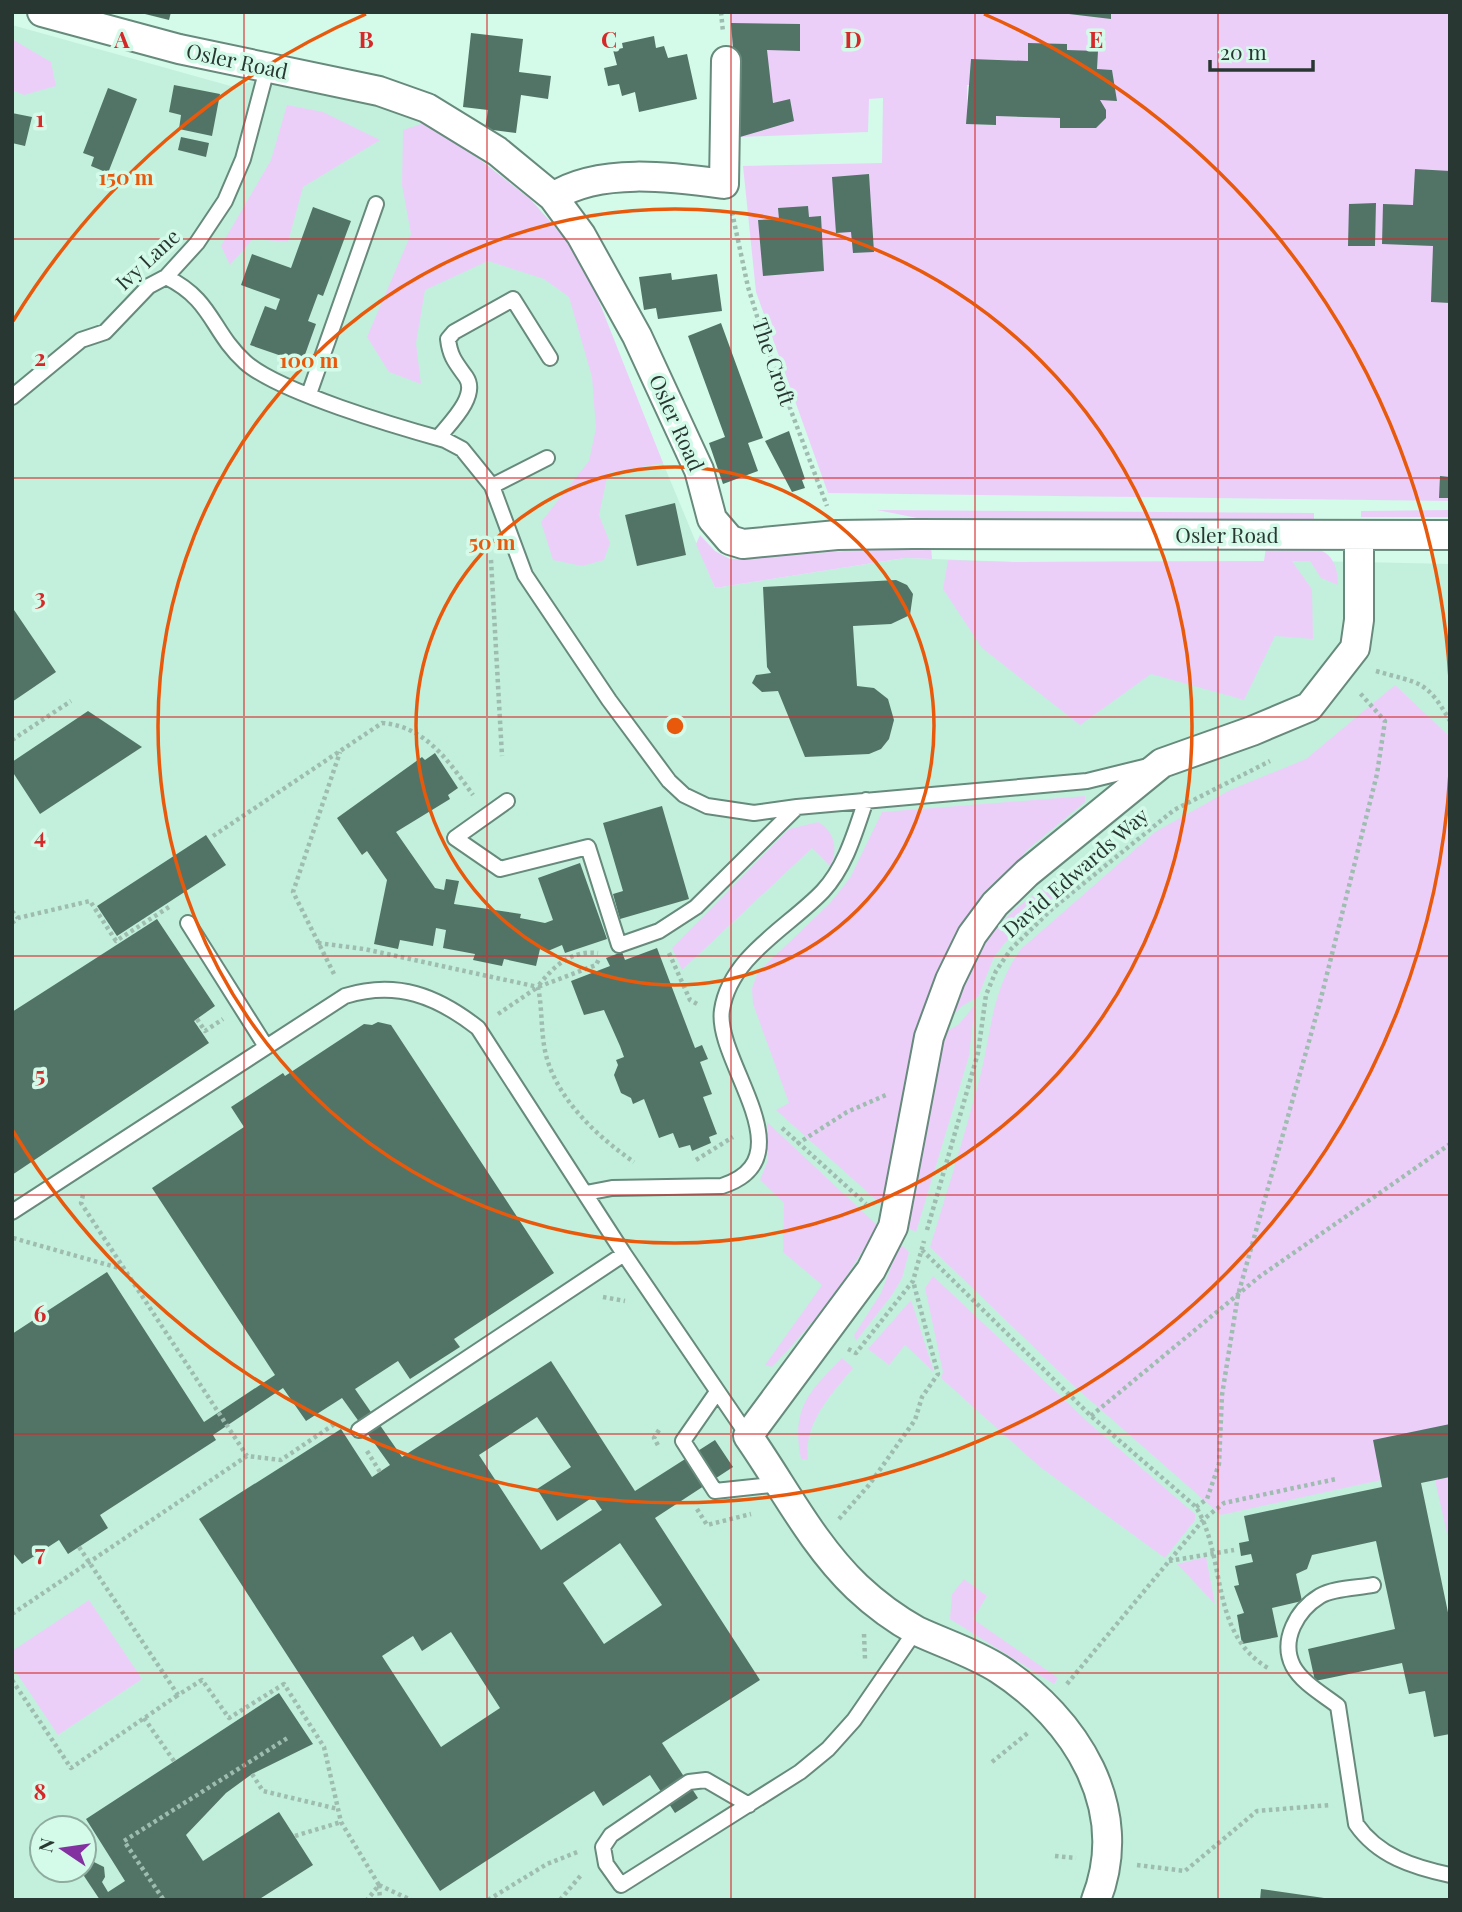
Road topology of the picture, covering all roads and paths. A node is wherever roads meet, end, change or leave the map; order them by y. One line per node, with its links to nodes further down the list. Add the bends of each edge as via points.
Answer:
1 (42, 12): 3 (street, Osler Road)
2 (726, 61): 4 (street)
3 (268, 69): 5 (street, Osler Road, via 379,91 427,108 497,150); 7 (lane, Ivy Lane, via 243,159 225,201 197,243)
4 (724, 184): 5 (street, via 646,176 572,185); 15 (path, The Croft, via 765,342)
5 (553, 197): 15 (street, Osler Road, via 637,336 699,470 706,507 720,532 743,544)
6 (376, 204): 9 (lane)
7 (166, 277): 9 (lane, via 187,288 206,307 245,363); 10 (lane, Ivy Lane, via 149,286 105,332 81,340)
8 (550, 358): 11 (lane, via 513,299 454,332 448,338 450,355 470,389)
9 (309, 394): 11 (lane)
10 (12, 397)
11 (438, 438): 13 (lane, via 462,449)
12 (547, 458): 13 (lane)
13 (492, 486): 14 (lane)
14 (503, 517): 24 (path, via 489,526); 29 (lane, via 525,575 608,700 669,781 684,795 708,806 754,813)
15 (837, 535): 17 (street, Osler Road)
16 (1450, 535): 17 (street, Osler Road)
17 (1359, 536): 26 (street, via 1355,648 1309,707)
18 (1373, 670): 21 (path, via 1434,693)
19 (1355, 687): 62 (path, via 1385,720 1377,774 1320,1002)
20 (71, 701): 22 (path)
21 (1450, 721)
22 (12, 740)
23 (340, 752): 30 (path, via 382,723 393,724 440,749); 31 (path); 37 (path, via 293,892)
24 (502, 755)
25 (1277, 757): 57 (path, David Edwards Way, via 1174,810 1094,873 1011,949 986,995 978,1053)
26 (1161, 763): 27 (lane, via 1087,781); 55 (street, via 1027,873 972,935 929,1037)
27 (866, 800): 29 (lane); 42 (lane, via 839,869 823,891 736,975 724,996)
28 (507, 801): 30 (lane)
29 (797, 807): 36 (lane, via 696,907)
30 (487, 816): 38 (lane, via 455,838 500,869 588,847)
31 (212, 836)
32 (12, 911): 33 (path)
33 (18, 918): 34 (path); 35 (path, via 90,901 116,941 175,903)
34 (12, 923)
35 (188, 923): 46 (lane)
36 (659, 931): 38 (lane); 42 (path, via 690,1000)
37 (318, 943): 40 (path); 41 (path)
38 (619, 945): 40 (path, via 602,954 596,965)
39 (586, 952): 40 (path, via 555,965)
40 (538, 987): 45 (path); 52 (path, via 544,1047 560,1090 600,1136)
41 (345, 996): 45 (lane, via 366,990 408,992 449,1006); 46 (lane)
42 (720, 1018): 47 (lane)
43 (197, 1019): 44 (path, via 205,1031)
44 (220, 1021)
45 (478, 1028): 53 (lane)
46 (265, 1045): 50 (lane)
47 (753, 1106): 48 (lane); 55 (path, via 769,1113 797,1144)
48 (755, 1127): 51 (path, via 739,1131); 53 (lane, via 757,1153 751,1171 738,1181 722,1186 612,1188)
49 (1450, 1143): 62 (path)
50 (90, 1161): 54 (lane); 59 (path, via 81,1203)
51 (692, 1161)
52 (640, 1165)
53 (586, 1193): 58 (lane)
54 (12, 1212)
55 (893, 1227): 57 (path); 68 (street, via 871,1270)
56 (12, 1238): 59 (path)
57 (921, 1249): 65 (path)
58 (624, 1254): 61 (lane); 64 (lane)
59 (126, 1270): 69 (path)
60 (913, 1281): 77 (path, via 938,1374 922,1397 915,1420 869,1485)
61 (586, 1282): 63 (path, via 598,1297); 67 (lane)
62 (1238, 1295): 65 (path); 74 (path, via 1222,1395 1219,1464 1207,1499)
63 (631, 1304)
64 (717, 1392): 68 (lane); 72 (lane, via 683,1441 715,1491)
65 (1091, 1416): 74 (path)
66 (660, 1428): 70 (path, via 654,1438)
67 (359, 1430): 69 (path, via 355,1433 346,1417 281,1460)
68 (748, 1436): 72 (street)
69 (247, 1456): 82 (path)
70 (665, 1458)
71 (1336, 1479): 76 (path, via 1224,1503)
72 (781, 1484): 77 (street)
73 (695, 1506): 75 (path, via 707,1525)
74 (1196, 1507): 76 (path)
75 (753, 1514)
76 (1204, 1519): 80 (path); 81 (path)
77 (816, 1539): 86 (street, via 858,1587)
78 (79, 1547): 82 (path)
79 (1234, 1549): 80 (path)
80 (1211, 1553): 81 (path); 88 (path, via 1222,1601 1241,1646 1269,1669)
81 (1168, 1561): 91 (path)
82 (89, 1563): 84 (path); 90 (path)
83 (1373, 1585): 88 (lane, via 1322,1595 1296,1620 1289,1634)
84 (12, 1614)
85 (862, 1630): 87 (path)
86 (916, 1630): 91 (street, via 998,1668); 97 (lane, via 854,1720 828,1749)
87 (864, 1664)
88 (1293, 1666): 98 (lane, via 1338,1706)
89 (12, 1680): 92 (path, via 71,1768)
90 (178, 1695): 92 (path); 99 (path, via 202,1680 229,1718 284,1684 324,1747)
91 (1047, 1708): 95 (path, via 1024,1738); 103 (street, via 1096,1778 1106,1806)
92 (144, 1718): 94 (path)
93 (289, 1737): 106 (path, via 124,1841)
94 (174, 1761)
95 (992, 1762)
96 (252, 1774): 99 (path, via 263,1791)
97 (749, 1805): 97 (lane, via 706,1780 690,1782 611,1835 603,1847 606,1864 621,1885)
98 (1352, 1807): 103 (path, via 1257,1811 1185,1871); 104 (lane, via 1365,1837 1389,1855)
99 (338, 1809): 100 (path)
100 (341, 1822): 101 (path); 105 (path)
101 (295, 1836)
102 (1055, 1856): 103 (path)
103 (1107, 1861): 112 (street)
104 (1450, 1875)
105 (379, 1885): 107 (path); 108 (path); 109 (path)
106 (163, 1899)
107 (367, 1900)
108 (380, 1900)
109 (411, 1900)
110 (488, 1900): 111 (path, via 547,1864 583,1849 582,1879)
111 (560, 1900)
112 (1096, 1900)

